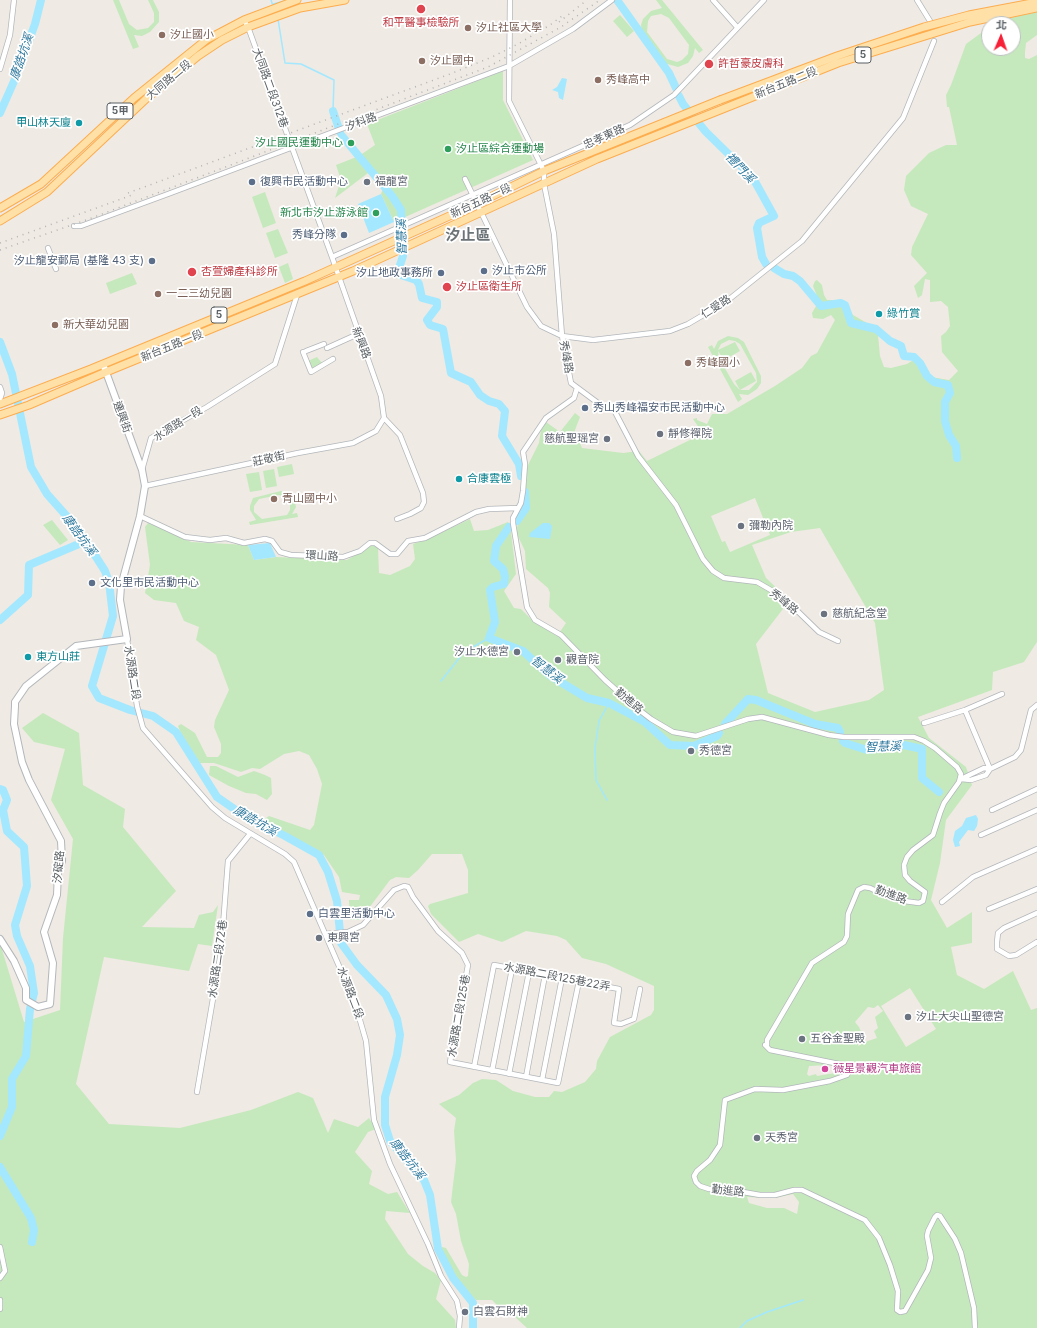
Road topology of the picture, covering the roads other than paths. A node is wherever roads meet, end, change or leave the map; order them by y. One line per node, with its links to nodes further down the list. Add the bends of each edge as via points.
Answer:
1 (14, 0): 18 (street, via 10,35)
2 (345, 0): 10 (main road, 大同路二段 / 5甲)
3 (510, 0): 17 (street, 秀峰路)
4 (612, 0): 17 (street, 汐科路, via 573,29)
5 (713, 0): 15 (street)
6 (764, 0): 15 (street, 忠孝東路)
7 (917, 0): 13 (street)
8 (295, 1): 10 (street); 12 (main road, 大同路二段 / 5甲)
9 (1037, 2): 22 (main road, 新台五路二段 / 5, bridge, via 924,27 837,56)
10 (300, 8): 14 (main road, 大同路二段 / 5甲)
11 (1037, 8): 24 (main road, 新台五路二段 / 5, bridge, via 970,22 838,63 597,159)
12 (244, 20): 14 (street); 19 (main road, 大同路二段 / 5甲, via 206,40)
13 (930, 21)
14 (248, 27): 20 (main road, 大同路二段 / 5甲, via 198,56); 21 (street, 大同路二段312巷)
15 (737, 27): 22 (street, 忠孝東路, via 674,95 630,125)
16 (934, 41): 38 (street, 仁愛路, via 899,124 802,241 727,301 688,324 670,330 593,340)
17 (509, 66): 21 (street, 汐科路); 22 (street, 秀峰路, via 509,102)
18 (0, 69)
19 (134, 98): 20 (main road); 27 (main road, 大同路二段 / 5甲, via 41,184)
20 (142, 104): 29 (main road, 大同路二段 / 5甲, via 47,192)
21 (293, 148): 30 (street, 汐科路, via 81,226); 32 (street, 新興路)
22 (542, 168): 24 (street, 秀峰路); 25 (street, 忠孝東路); 26 (main road, 新台五路一段 / 5)
23 (465, 179): 25 (street, 仁愛路)
24 (544, 184): 28 (main road, 新台五路一段 / 5); 38 (street, 秀峰路, via 554,234)
25 (472, 196): 26 (street, 仁愛路); 32 (street, 忠孝東路)
26 (476, 204): 28 (street, 仁愛路); 33 (main road, 新台五路一段 / 5)
27 (0, 208)
28 (480, 212): 35 (main road, 新台五路一段 / 5); 38 (street, 仁愛路, via 536,322)
29 (0, 221)
30 (74, 226)
31 (48, 248): 34 (street)
32 (332, 257): 33 (street, 新興路)
33 (336, 268): 35 (street, 新興路); 40 (main road, 新台五路一段 / 5)
34 (56, 269)
35 (338, 277): 36 (main road, 新台五路一段 / 5); 37 (street, 新興路)
36 (297, 295): 41 (main road, 新台五路一段 / 5); 48 (street, 水源路一段, via 275,364 207,407 151,438)
37 (358, 334): 39 (street, via 305,351 311,372); 47 (street, 新興路, via 381,396)
38 (562, 336): 43 (street, 秀峰路, via 568,373 571,383)
39 (333, 359)
40 (103, 364): 41 (street, 連興街); 45 (main road, 新台五路一段 / 5)
41 (106, 372): 46 (main road, 新台五路一段 / 5); 48 (street, 連興街)
42 (0, 387): 44 (street)
43 (577, 388): 50 (street, 勤進路, via 574,398 546,418 523,452 524,479); 54 (street, 秀峰路, via 602,406 614,410 638,456 676,505 703,559 712,571 724,578 757,582 783,597 820,632)
44 (0, 400)
45 (0, 404)
46 (2, 415)
47 (384, 418): 49 (street, 莊敬街, via 376,431 353,443); 52 (street, via 400,435 423,493 424,502 421,508)
48 (142, 470): 49 (street, 水源路一段)
49 (145, 486): 51 (street, 水源路一段)
50 (518, 508): 51 (street, 環山路, via 476,512 425,538 408,541 397,554 390,554 375,543 370,543 349,557 291,555 280,552 272,541 265,539 244,543 226,538 210,540 185,537); 60 (street, 勤進路, via 513,523 529,612 536,620 561,635 605,680 651,719 674,732 696,736 762,717 844,737 914,738 936,748 957,767)
51 (140, 516): 53 (street, 水源路一段, via 121,586 120,600)
52 (396, 519)
53 (127, 639): 64 (street, 水源路二段, via 139,718 143,728 212,807); 72 (street, 汐碇路, via 76,646 26,686 15,702 14,724 22,762 61,841 62,861 58,873 57,895 44,932 53,963 50,1004 38,1007 26,1000 26,988 14,961)
54 (838, 641)
55 (1002, 694): 57 (street)
56 (1037, 705): 59 (street, via 1031,710 1021,750 1015,757)
57 (965, 710): 58 (street); 59 (street)
58 (924, 723)
59 (990, 769): 60 (street, via 986,775 971,780)
60 (961, 779): 91 (street, 勤進路, via 944,803 933,835 913,850 904,865 910,881 925,892 923,901 919,903 891,898 870,888 858,890 848,914 844,942 812,963 765,1045 770,1050 849,1066 847,1075 783,1090 755,1089 725,1100 721,1142 710,1160 694,1176 696,1182 704,1189 726,1189 760,1195 802,1190 865,1220 879,1238 890,1265 898,1291 897,1310 900,1312 905,1311 928,1270 930,1258 927,1236 937,1215 951,1232 961,1253 974,1308)
61 (1037, 789): 62 (street)
62 (992, 810)
63 (1037, 810): 65 (street)
64 (250, 834): 71 (street, 水源路二段, via 294,862); 85 (street, 水源路二段72巷, via 228,862 221,952)
65 (981, 835)
66 (1037, 849): 68 (street, via 973,877)
67 (1037, 889): 69 (street)
68 (942, 902)
69 (990, 909)
70 (1037, 913): 73 (street, via 998,933 997,949 1009,956 1016,955)
71 (328, 934): 80 (street, 水源路二段125巷, via 348,932 363,925 394,890 408,887 438,931 462,953 468,966 450,1062); 90 (street, 水源路二段, via 365,1036 374,1120 390,1164 441,1276 457,1301)
72 (0, 939)
73 (1037, 942)
74 (512, 968): 75 (street, 水源路二段125巷22弄); 80 (street, 水源路二段125巷22弄, via 494,965); 81 (street)
75 (529, 972): 76 (street, 水源路二段125巷22弄); 82 (street)
76 (545, 975): 77 (street, 水源路二段125巷22弄); 83 (street)
77 (562, 978): 78 (street, 水源路二段125巷22弄); 84 (street)
78 (579, 981): 79 (street, 水源路二段125巷22弄, via 619,989 614,1023 621,1024 634,1019); 84 (street, 水源路二段125巷, via 558,1083)
79 (640, 989)
80 (474, 1067): 81 (street, 水源路二段125巷)
81 (492, 1071): 82 (street, 水源路二段125巷)
82 (509, 1074): 83 (street, 水源路二段125巷)
83 (526, 1077): 84 (street, 水源路二段125巷)
84 (542, 1080)
85 (198, 1092)
86 (0, 1247): 87 (street, via 5,1271)
87 (0, 1278)
88 (0, 1300): 89 (street)
89 (0, 1308)
90 (459, 1328)
91 (975, 1328)

